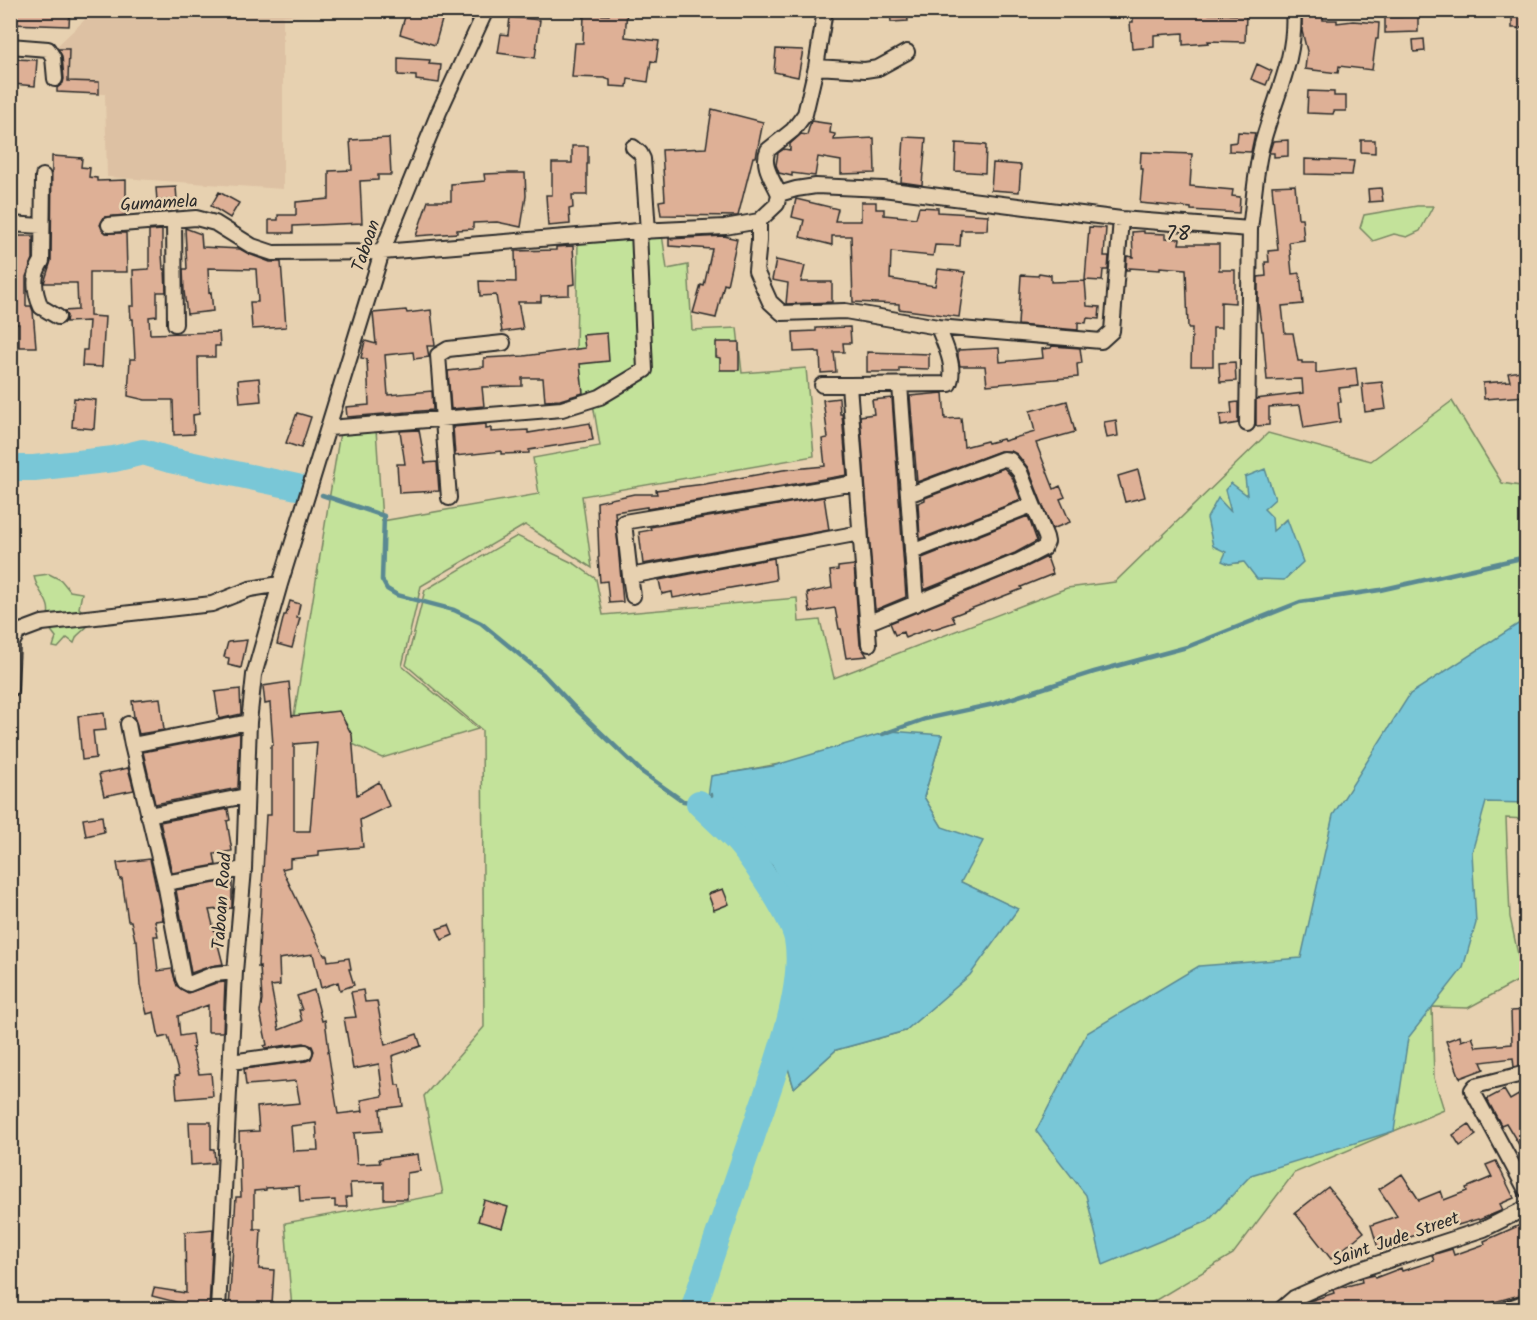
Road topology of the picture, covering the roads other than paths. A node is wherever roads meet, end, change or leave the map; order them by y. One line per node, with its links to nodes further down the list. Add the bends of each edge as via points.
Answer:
1 (486, 10): 19 (street, Taboan)
2 (825, 10): 6 (street)
3 (1293, 10): 17 (street, via 1293,45 1262,144)
4 (10, 46): 7 (street, via 48,49 53,57)
5 (907, 52): 6 (street, via 878,68)
6 (816, 67): 10 (street, via 805,114 766,154 766,165)
7 (55, 79)
8 (633, 147): 18 (street, via 643,159)
9 (43, 176): 16 (street)
10 (779, 194): 11 (street, via 816,186 883,189); 13 (street, via 777,204)
11 (1121, 219): 17 (street); 22 (street, via 1112,331 1106,339)
12 (174, 221): 15 (street, Gumamela); 19 (street, Gumamela, via 206,219 252,246 273,253); 21 (street)
13 (759, 221): 18 (street, Gumamela, via 725,227); 22 (street, via 756,271 765,294 779,311 846,311)
14 (10, 224): 16 (street)
15 (109, 225)
16 (41, 226): 20 (street, via 42,261 35,273 36,292 41,307)
17 (1250, 229): 28 (street)
18 (644, 231): 19 (street, Gumamela); 27 (street, via 645,370 600,397 573,406)
19 (382, 252): 29 (street, Taboan)
20 (58, 317)
21 (175, 324)
22 (938, 327): 26 (street, via 950,362 949,383)
23 (503, 342): 27 (street, via 440,352)
24 (822, 385): 25 (street)
25 (849, 385): 26 (street); 30 (street)
26 (900, 385): 31 (street)
27 (443, 419): 29 (street); 32 (street)
28 (1247, 424)
29 (329, 428): 33 (street, Taboan)
30 (855, 483): 35 (street); 37 (street, via 624,517)
31 (908, 495): 34 (street, via 1007,459 1020,472); 36 (street)
32 (449, 498)
33 (306, 503): 38 (street, Taboan Road)
34 (1032, 505): 36 (street); 40 (street, via 1046,537 1044,548)
35 (861, 533): 37 (street); 41 (street)
36 (912, 552): 40 (street)
37 (630, 576): 39 (street)
38 (280, 584): 43 (street, via 238,593 212,604 42,623 18,632 12,643); 44 (street, Taboan Road, via 254,675)
39 (633, 596)
40 (916, 604): 41 (street)
41 (867, 623): 42 (street)
42 (868, 644)
43 (10, 690)
44 (249, 722): 46 (street); 47 (street, Taboan Road)
45 (128, 724): 46 (street)
46 (132, 745): 48 (street)
47 (246, 796): 48 (street); 49 (street, Taboan Road)
48 (148, 815): 50 (street)
49 (244, 869): 50 (street); 51 (street, Taboan Road)
50 (165, 883): 51 (street, via 185,982)
51 (235, 972): 53 (street, Taboan Road)
52 (305, 1052): 53 (street)
53 (231, 1062): 58 (street, Taboan Road)
54 (1527, 1073): 55 (street, via 1472,1088)
55 (1527, 1190)
56 (1527, 1208): 59 (street, Saint Jude Street, via 1484,1229 1355,1270 1294,1298)
57 (1527, 1302): 60 (street)
58 (218, 1310)
59 (1280, 1310)
60 (1504, 1310)

